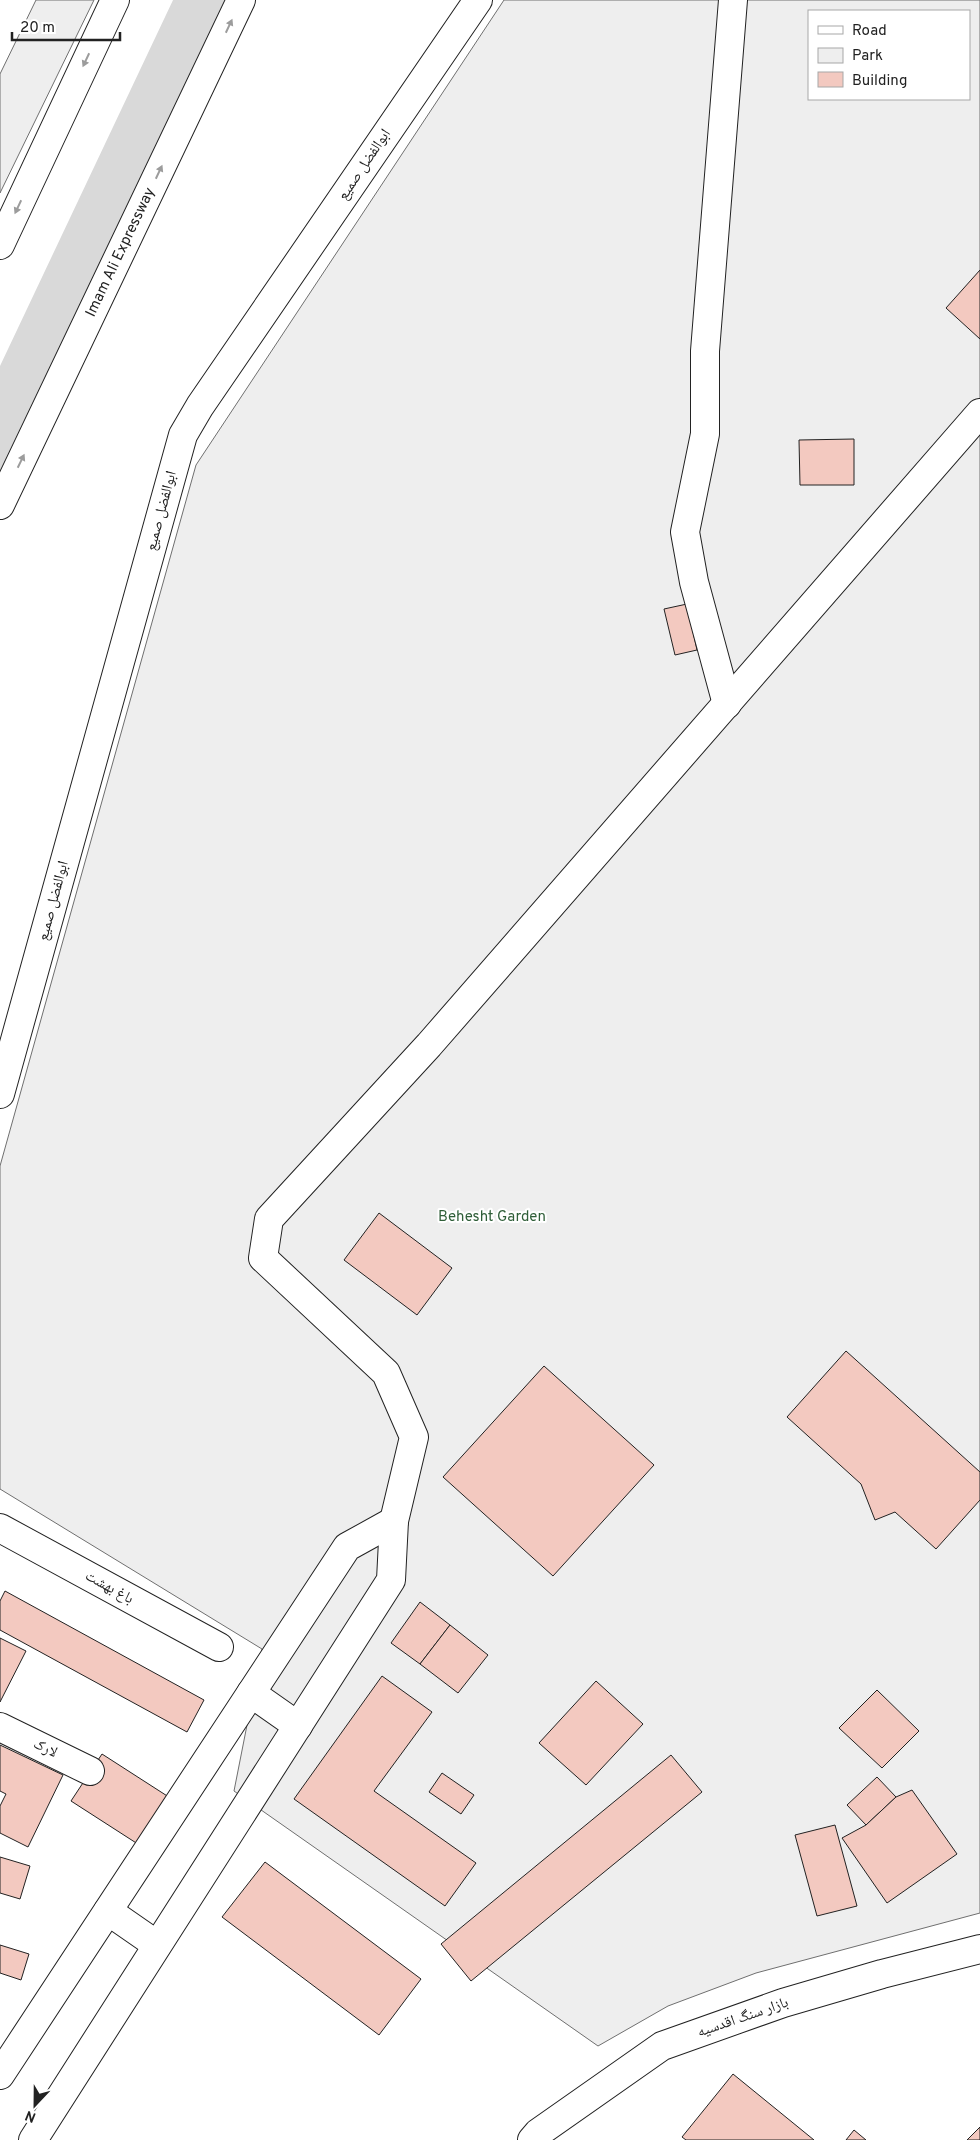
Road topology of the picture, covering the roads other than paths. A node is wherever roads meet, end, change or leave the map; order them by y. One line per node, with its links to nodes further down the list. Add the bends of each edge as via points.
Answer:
1 (115, 0): 5 (main road, one-way to 5)
2 (242, 0): 7 (main road, Imam Ali Expressway, one-way to 2)
3 (478, 0): 9 (main road, ابوالفضل صمیع, via 183,434)
4 (733, 0): 8 (main road, via 705,352 705,434 686,532 694,582)
5 (0, 245)
6 (980, 413): 8 (main road)
7 (0, 505)
8 (727, 704): 10 (main road, via 429,1045 269,1219 263,1258 386,1373 414,1437)
9 (0, 1094)
10 (394, 1521): 13 (main road, via 347,1547); 14 (main road, via 391,1580)
11 (0, 1528): 12 (main road, باغ بهشت)
12 (219, 1648)
13 (251, 1693): 14 (main road); 17 (main road)
14 (298, 1726): 18 (main road)
15 (0, 1727): 16 (main road, لارک)
16 (90, 1771)
17 (108, 1911): 18 (main road); 20 (main road)
18 (157, 1945): 21 (main road)
19 (980, 1949): 22 (main road, بازار سنگ اقدسیه, via 783,2003 662,2046)
20 (0, 2075)
21 (33, 2140)
22 (532, 2140)

